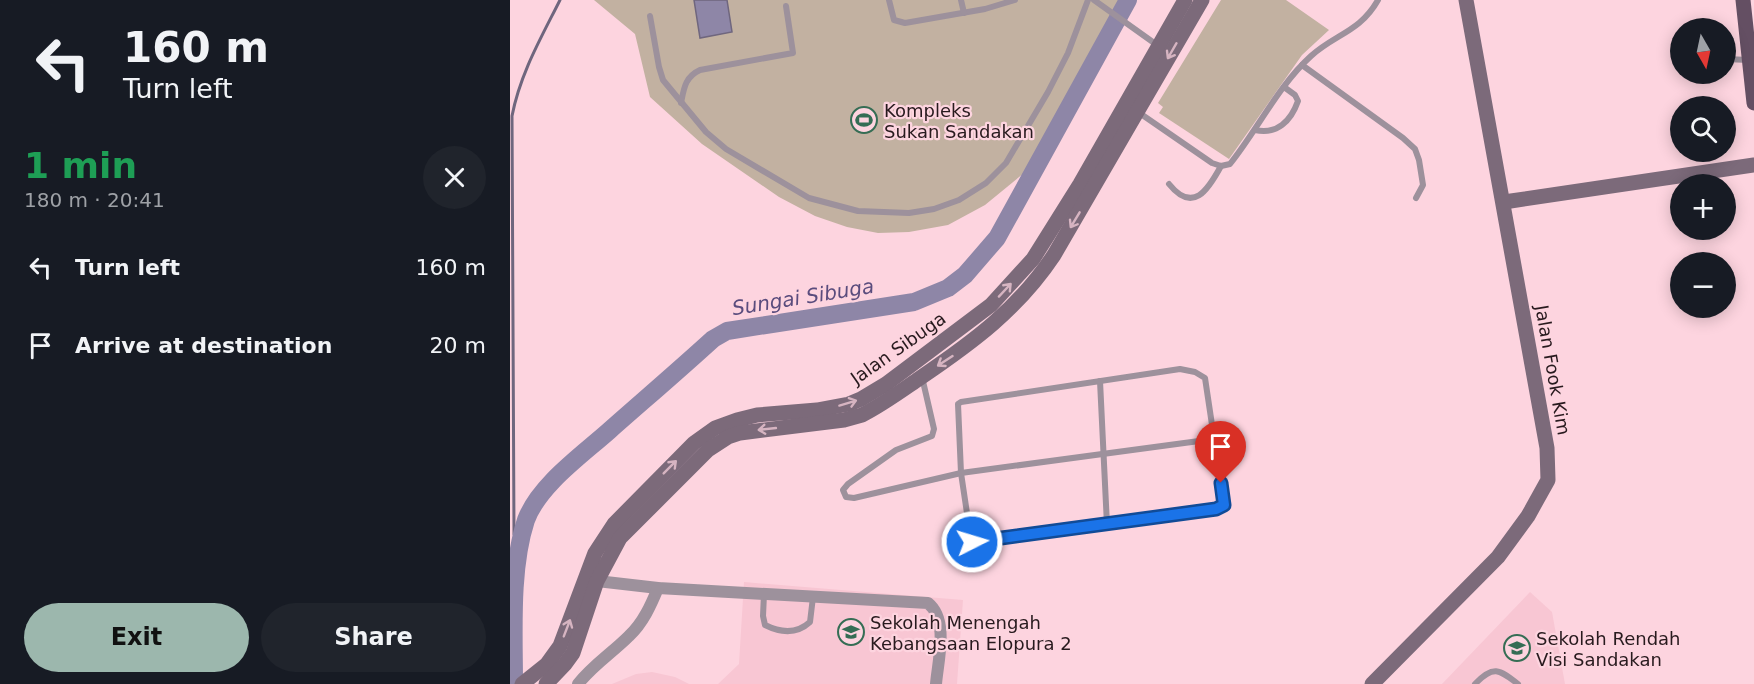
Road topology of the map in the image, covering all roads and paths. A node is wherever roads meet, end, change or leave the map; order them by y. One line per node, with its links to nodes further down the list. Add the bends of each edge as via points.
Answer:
1 (889, 0): 12 (lane, via 894,20 905,23)
2 (961, 0): 12 (lane)
3 (1015, 0): 12 (lane)
4 (1088, 0): 19 (lane, via 1068,53 1006,163 986,183 959,200 934,209 909,213 858,211 809,198 726,149)
5 (1094, 0): 14 (lane)
6 (1185, 0): 14 (main road, Jalan Sibuga)
7 (1202, 0): 21 (main road, Jalan Sibuga, one-way to 21)
8 (1378, 0): 17 (lane, via 1365,19)
9 (1466, 0): 27 (main road, Jalan Fook Kim)
10 (1743, 0): 16 (main road)
11 (786, 6): 19 (lane, via 793,53 691,74)
12 (964, 13)
13 (650, 16): 19 (lane, via 663,80)
14 (1159, 46): 38 (main road, Jalan Sibuga, one-way to 14, via 560,646 595,554 614,524 694,443 715,428 737,420 835,407 861,399 991,305 1033,259)
15 (1736, 59): 16 (lane)
16 (1750, 60): 20 (main road)
17 (1302, 66): 18 (lane); 26 (lane, via 1415,149 1423,185)
18 (1284, 87): 22 (lane); 22 (lane, via 1295,94 1295,110 1275,130)
19 (681, 103)
20 (1754, 103)
21 (1137, 112): 24 (lane); 28 (main road, Jalan Sibuga, one-way to 28, via 1035,284 988,329)
22 (1255, 130): 24 (lane, via 1230,164)
23 (1754, 165): 27 (main road)
24 (1221, 166): 25 (lane, via 1210,187 1196,198 1187,198)
25 (1169, 184)
26 (1416, 198)
27 (1504, 202): 41 (main road, Jalan Fook Kim, via 1547,448 1548,480 1498,557)
28 (922, 376): 32 (lane, via 934,429 932,436 897,450 848,484 844,494 854,498); 34 (main road, Jalan Sibuga, one-way to 34, via 854,418 751,431 718,442 626,531)
29 (1100, 381): 30 (lane, via 1180,369 1202,375); 31 (lane); 32 (lane, via 961,402)
30 (1214, 439): 31 (lane); 33 (lane, via 1224,505)
31 (1102, 455): 32 (lane); 33 (lane)
32 (961, 473): 33 (lane, via 972,542)
33 (1107, 525)
34 (597, 581): 35 (street); 38 (main road, Jalan Sibuga, via 573,653 560,670)
35 (658, 588): 36 (street); 39 (street, via 631,635 596,663)
36 (764, 594): 37 (street); 37 (lane, via 762,616 765,625 776,631 803,629 810,622)
37 (813, 597): 40 (street, via 928,603 939,623)
38 (534, 681)
39 (578, 684)
40 (936, 684)
41 (1372, 684)
42 (1475, 684): 43 (lane, via 1496,670)
43 (1518, 684)

